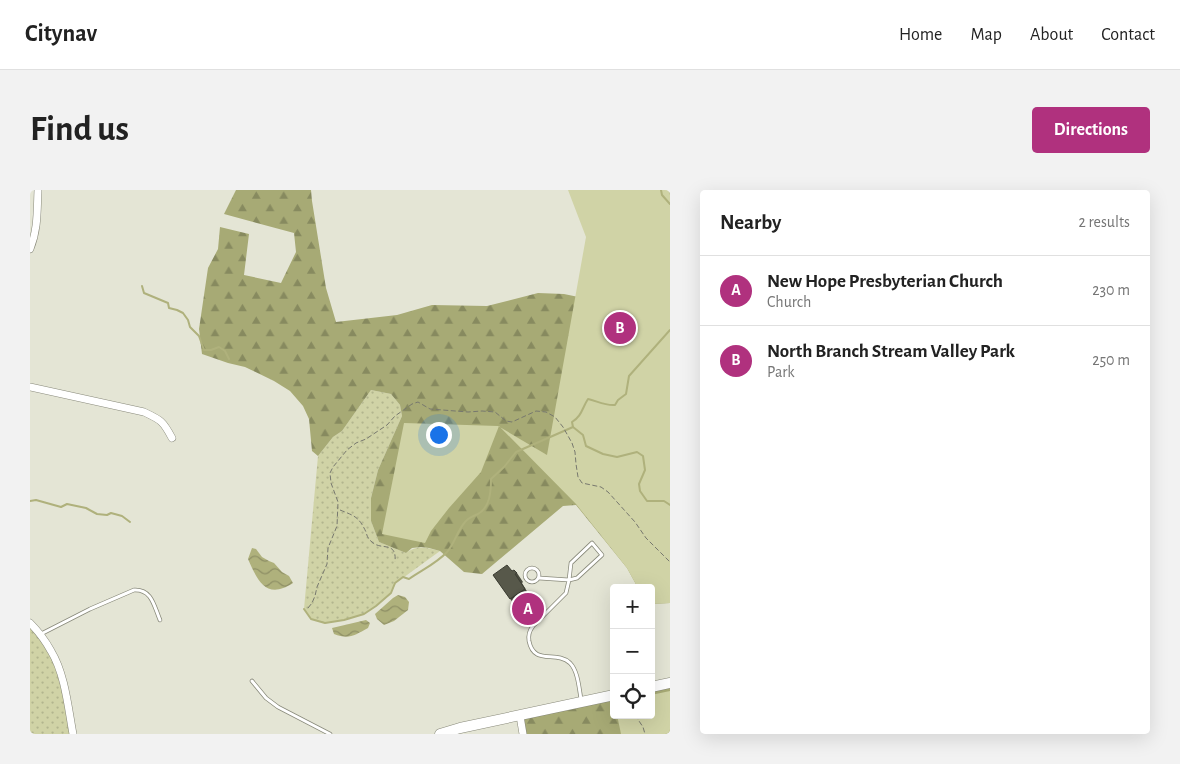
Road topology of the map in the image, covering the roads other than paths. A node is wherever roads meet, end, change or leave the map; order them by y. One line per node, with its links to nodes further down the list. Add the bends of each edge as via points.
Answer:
1 (38, 190): 2 (street, via 37,224)
2 (30, 250)
3 (30, 388): 4 (street, via 144,412 160,420)
4 (172, 438)
5 (539, 578): 5 (lane, via 539,572 534,568 525,573 529,582 536,582); 6 (lane)
6 (569, 580): 6 (lane, via 577,578 602,555 592,543 571,563); 14 (lane, via 566,593 533,626 528,638 538,655 560,657 570,663)
7 (160, 620): 9 (lane, via 151,596 134,590)
8 (30, 622): 9 (street)
9 (40, 634): 16 (street, via 62,675)
10 (252, 681): 17 (lane, via 278,708)
11 (670, 683): 12 (street)
12 (655, 686)
13 (610, 696): 14 (street)
14 (582, 702): 15 (street)
15 (520, 716): 18 (street); 19 (street)
16 (73, 734)
17 (330, 734)
18 (440, 734)
19 (523, 734)

